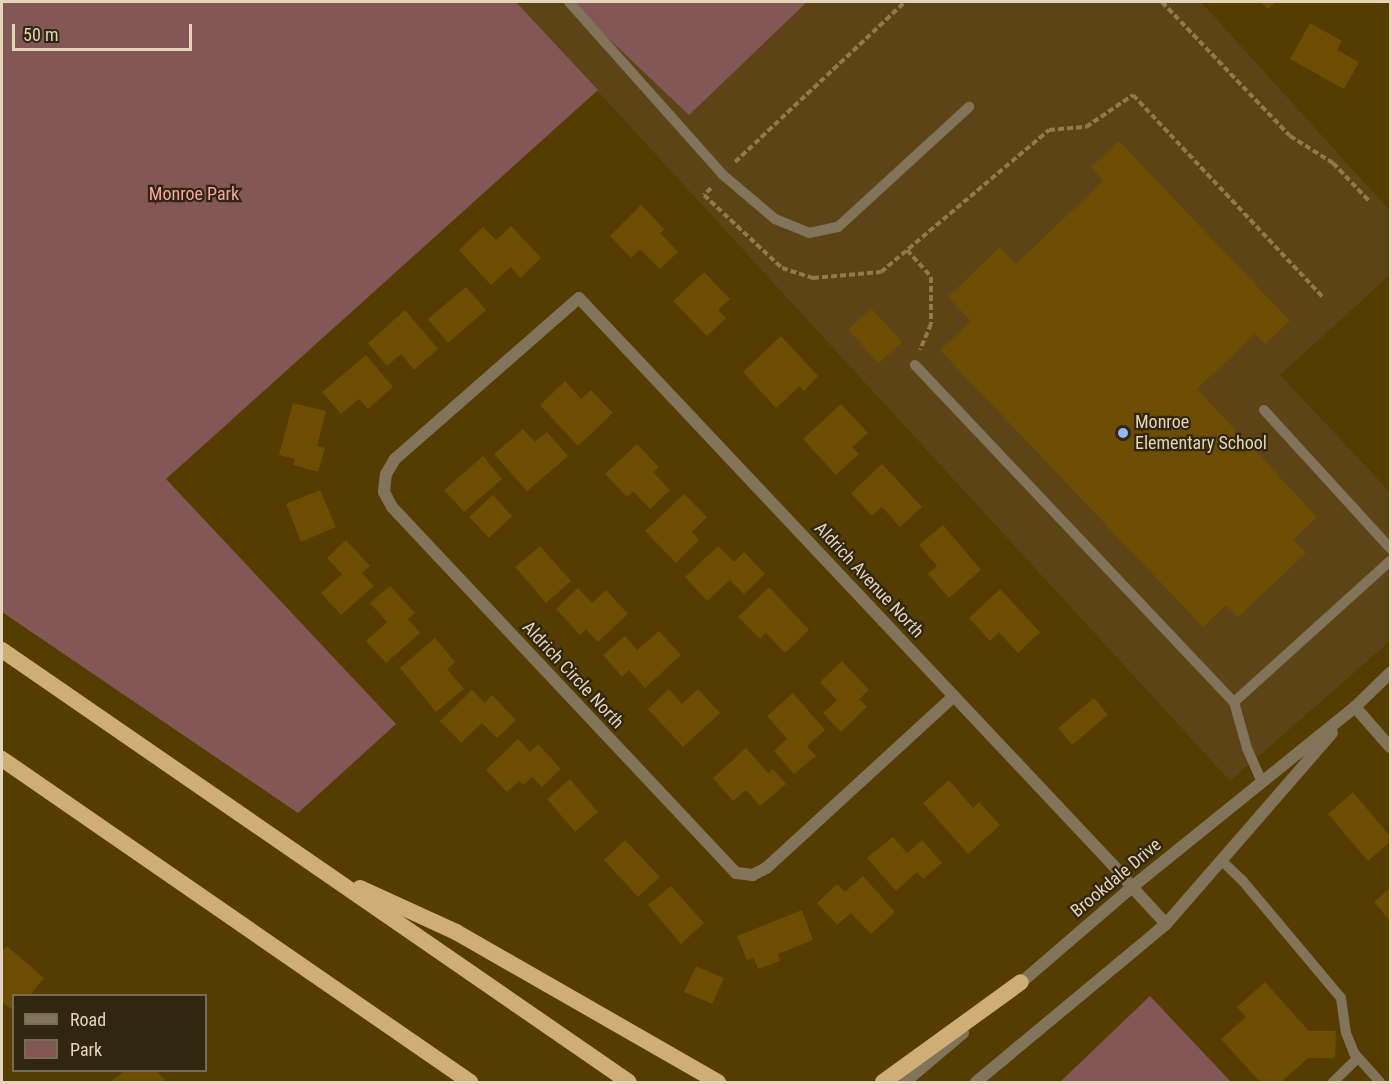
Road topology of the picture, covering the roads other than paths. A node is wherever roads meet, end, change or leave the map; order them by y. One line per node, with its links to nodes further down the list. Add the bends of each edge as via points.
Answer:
1 (569, 2): 2 (lane, via 723,175 775,219 809,233 838,227)
2 (969, 107)
3 (579, 298): 10 (street, Aldrich Avenue North); 10 (street, Aldrich Circle North, via 395,459 386,474 384,492 400,516 723,862 736,873 753,875 766,868)
4 (915, 364): 11 (lane)
5 (1264, 410): 6 (lane)
6 (1390, 548)
7 (1390, 561): 11 (lane)
8 (2, 650): 17 (highway)
9 (1390, 672): 12 (street, Brookdale Drive)
10 (954, 696): 18 (street, Aldrich Avenue North)
11 (1234, 702): 15 (lane)
12 (1355, 707): 13 (street); 15 (street, Brookdale Drive); 16 (street, Brookdale Drive)
13 (1390, 747)
14 (2, 759): 22 (highway)
15 (1262, 782): 18 (street, Brookdale Drive)
16 (1221, 860): 19 (street, Brookdale Drive); 21 (lane, via 1341,998 1346,1033)
17 (320, 870): 23 (highway); 24 (highway, via 456,932)
18 (1132, 887): 19 (street, Aldrich Avenue North); 20 (street, Brookdale Drive)
19 (1166, 924): 27 (street, Brookdale Drive)
20 (1022, 982): 25 (highway); 26 (street, Brookdale Drive)
21 (1358, 1058): 28 (lane); 29 (lane)
22 (471, 1083)
23 (629, 1083)
24 (718, 1083)
25 (883, 1083)
26 (905, 1083)
27 (976, 1083)
28 (1333, 1083)
29 (1380, 1083)

